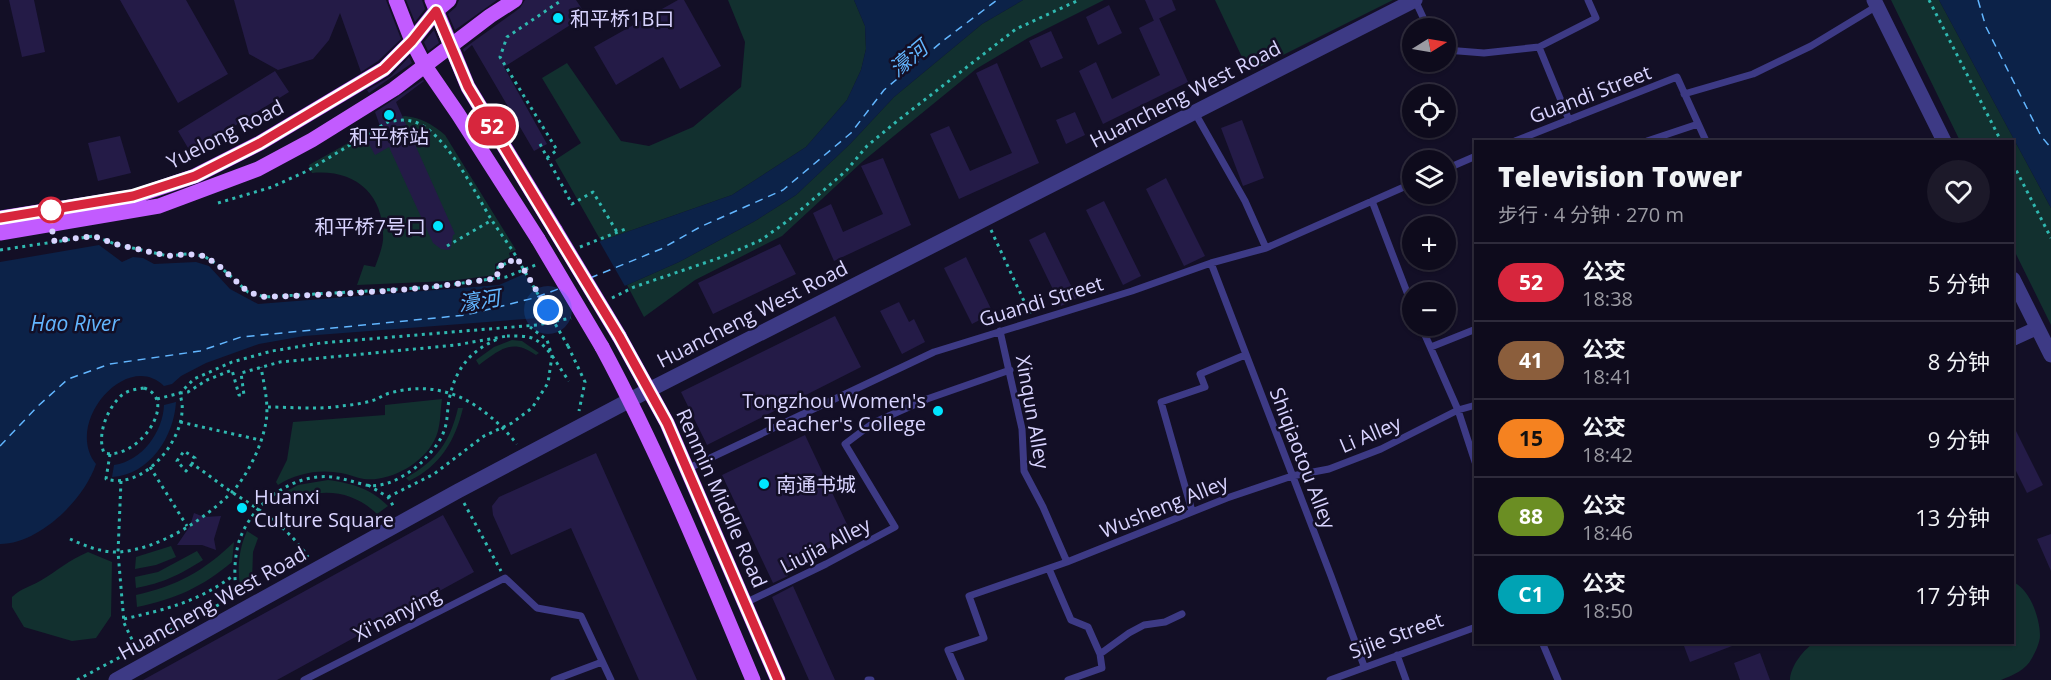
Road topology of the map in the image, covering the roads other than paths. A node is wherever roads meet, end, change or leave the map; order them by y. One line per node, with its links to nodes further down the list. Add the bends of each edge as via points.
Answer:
1 (396, 0): 9 (main road)
2 (449, 0): 7 (main road, Yuelong Road)
3 (515, 0): 10 (main road, Yuelong Road)
4 (1415, 0): 8 (lane); 15 (street, Huancheng West Road)
5 (1588, 0): 11 (lane, via 1596,18)
6 (1875, 3): 14 (lane, via 1811,46 1753,74); 21 (street)
7 (434, 5): 9 (main road, Yuelong Road); 10 (main road)
8 (1423, 18)
9 (412, 41): 13 (main road); 26 (main road, Yuelong Road, via 384,69 260,143 195,176 133,196)
10 (451, 46): 13 (main road, Yuelong Road); 41 (main road, Renmin Middle Road, bridge, via 468,87)
11 (1539, 47): 12 (lane, via 1484,53); 16 (lane)
12 (1456, 51)
13 (425, 66): 27 (main road, Yuelong Road, via 394,90 312,140 249,173 159,206); 42 (main road, bridge, via 538,239)
14 (1683, 94): 16 (lane, Guandi Street, via 1677,77); 17 (lane)
15 (1195, 113): 28 (lane, via 1245,201); 41 (street, Huancheng West Road)
16 (1569, 120): 18 (lane, Guandi Street)
17 (1698, 124): 19 (lane); 20 (lane)
18 (1528, 139)
19 (1650, 140)
20 (1706, 140)
21 (1944, 140)
22 (1474, 157): 23 (lane)
23 (1456, 165)
24 (1402, 188): 25 (lane, Guandi Street)
25 (1372, 201): 28 (lane, Guandi Street); 31 (lane)
26 (0, 218)
27 (0, 233)
28 (1266, 248): 29 (lane, Guandi Street)
29 (1211, 263): 34 (lane, Guandi Street); 38 (lane, Shiqiaotou Alley)
30 (2014, 281): 32 (street)
31 (1403, 282)
32 (2037, 328): 36 (street); 39 (street)
33 (1474, 329): 37 (lane)
34 (1000, 331): 40 (lane, Xinqun Alley); 46 (lane, Guandi Street, via 934,352)
35 (1426, 336): 37 (lane)
36 (2014, 339)
37 (1431, 347): 44 (lane)
38 (1245, 355): 47 (lane, Shiqiaotou Alley); 48 (lane, via 1200,374 1205,387 1161,402)
39 (2051, 355)
40 (1010, 370): 49 (lane, Xinqun Alley, via 1022,429 1024,471); 51 (lane, Liujia Alley, via 873,423 845,444 895,527)
41 (649, 390): 42 (street, Huancheng West Road); 46 (main road, Renmin Middle Road)
42 (630, 400): 59 (street, Huancheng West Road); 63 (main road, via 673,490)
43 (1474, 406): 44 (lane, Li Alley)
44 (1458, 410): 45 (lane); 47 (lane, Li Alley, via 1382,449 1329,469)
45 (1474, 459)
46 (687, 469): 51 (main road, Renmin Middle Road)
47 (1292, 476): 48 (lane, Wusheng Alley); 58 (lane, Shiqiaotou Alley)
48 (1192, 511): 49 (lane, Wusheng Alley)
49 (1067, 562): 50 (lane, Wusheng Alley)
50 (1049, 569): 55 (lane, via 1071,620 1088,627); 65 (lane, Wusheng Alley, via 969,596 984,638 948,650)
51 (745, 603): 64 (main road, Renmin Middle Road)
52 (1182, 614): 55 (lane, via 1144,625)
53 (1474, 628): 56 (lane, Sijie Street)
54 (1543, 644): 69 (lane)
55 (1100, 654): 66 (lane, via 1102,668)
56 (1397, 655): 58 (lane, Sijie Street); 68 (lane)
57 (602, 662): 60 (lane, Xi'nanying, via 580,616 537,608 505,578); 61 (lane); 62 (lane)
58 (1364, 666): 67 (lane, Sijie Street)
59 (116, 680)
60 (304, 680)
61 (554, 680)
62 (611, 680)
63 (753, 680)
64 (778, 680)
65 (961, 680)
66 (1068, 680)
67 (1330, 680)
68 (1406, 680)
69 (1558, 680)

